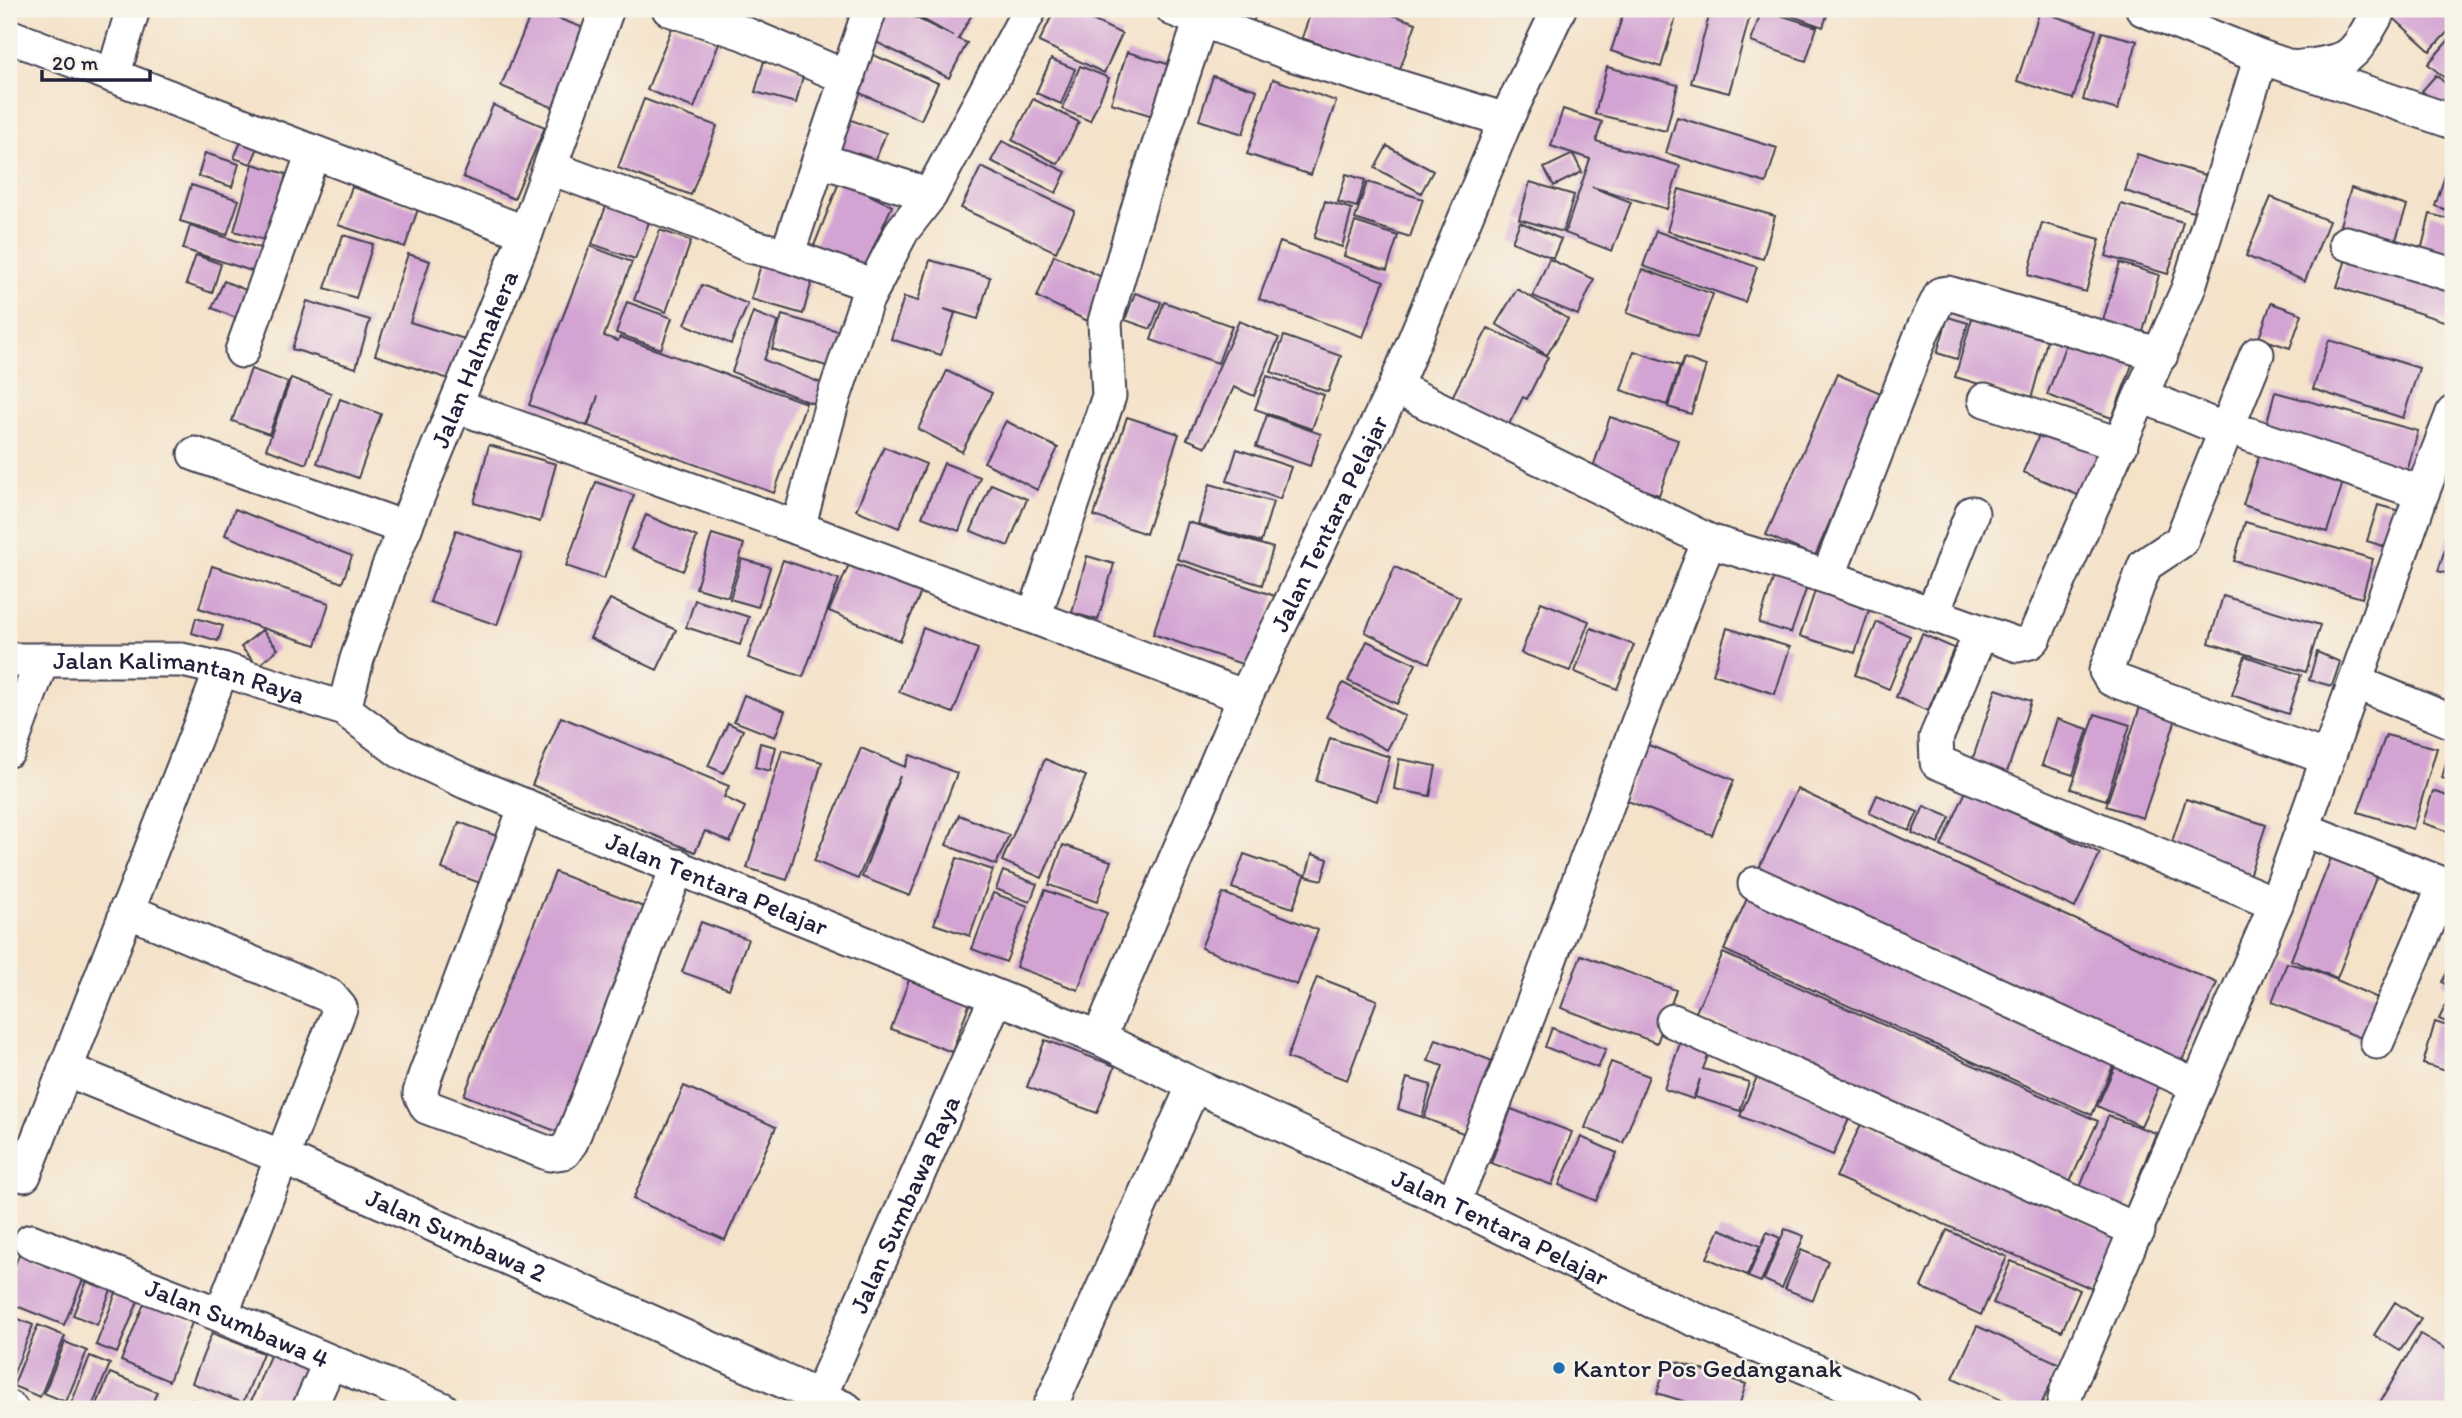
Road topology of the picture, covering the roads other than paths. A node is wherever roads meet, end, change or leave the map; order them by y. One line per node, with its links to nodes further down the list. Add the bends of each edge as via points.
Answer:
1 (133, 9): 13 (street)
2 (607, 9): 19 (street, Jalan Halmahera)
3 (669, 9): 14 (street, via 743,33)
4 (870, 9): 14 (street)
5 (1030, 9): 20 (street)
6 (1559, 9): 15 (street, Jalan Tentara Pelajar)
7 (2143, 9): 11 (street)
8 (2380, 9): 12 (street, via 2352,55 2336,63)
9 (1187, 15): 15 (street, via 1291,54); 44 (street, via 1105,322 1109,396)
10 (9, 36): 13 (street)
11 (2260, 57): 12 (street); 28 (street, via 2188,289)
12 (2295, 68): 16 (street)
13 (113, 76): 17 (street)
14 (848, 78): 18 (street)
15 (1506, 120): 29 (street, Jalan Tentara Pelajar)
16 (2453, 122)
17 (313, 153): 21 (street); 26 (street)
18 (820, 160): 20 (street); 23 (street)
19 (551, 167): 21 (street, Jalan Halmahera); 23 (street, via 750,246)
20 (930, 195): 25 (street, via 902,230)
21 (526, 233): 32 (street, Jalan Halmahera)
22 (2346, 243): 24 (street)
23 (788, 255): 25 (street)
24 (2453, 275)
25 (874, 286): 40 (street, via 832,403)
26 (242, 351)
27 (2257, 354): 34 (street)
28 (2161, 355): 35 (street); 42 (street, via 1941,294)
29 (1395, 387): 41 (street); 50 (street, Jalan Tentara Pelajar)
30 (1985, 400): 35 (street)
31 (2157, 402): 34 (street)
32 (457, 406): 39 (street, Jalan Halmahera); 40 (street)
33 (2453, 413): 37 (street)
34 (2237, 432): 37 (street); 54 (street, via 2181,541 2145,565 2106,671 2111,679)
35 (2121, 445): 45 (street, via 2032,640 2018,645)
36 (195, 454): 39 (street)
37 (2422, 493): 49 (street)
38 (1972, 513): 43 (street)
39 (405, 528): 51 (street, Jalan Halmahera, via 357,659)
40 (798, 528): 44 (street)
41 (1709, 541): 42 (street); 71 (street, via 1636,724 1535,1001)
42 (1828, 577): 43 (street)
43 (1932, 615): 45 (street)
44 (1034, 617): 50 (street)
45 (1981, 632): 60 (street, via 1936,738 1937,761)
46 (9, 660): 47 (street, Jalan Kalimantan Raya)
47 (42, 660): 48 (street, Jalan Kalimantan Raya, via 182,660); 53 (street)
48 (222, 669): 51 (street, Jalan Kalimantan Raya); 61 (street)
49 (2355, 682): 52 (street); 54 (street)
50 (1245, 697): 64 (street, Jalan Tentara Pelajar)
51 (344, 709): 55 (street, Jalan Tentara Pelajar, via 400,751)
52 (2453, 722)
53 (9, 750)
54 (2327, 758): 56 (street)
55 (526, 806): 57 (street, Jalan Tentara Pelajar); 57 (street, via 422,1084 420,1099 427,1107 550,1154 564,1152)
56 (2303, 829): 59 (street); 60 (street)
57 (678, 866): 62 (street, Jalan Tentara Pelajar)
58 (1755, 884): 68 (street)
59 (2449, 886): 65 (street)
60 (2276, 904): 68 (street)
61 (126, 910): 66 (street); 69 (street, via 330,996 339,1004 339,1016)
62 (996, 998): 64 (street, Jalan Tentara Pelajar); 76 (street, Jalan Sumbawa Raya)
63 (1673, 1021): 72 (street)
64 (1099, 1038): 67 (street, Jalan Tentara Pelajar)
65 (2377, 1042)
66 (65, 1069): 69 (street, Jalan Sumbawa 2); 70 (street)
67 (1194, 1085): 71 (street, Jalan Tentara Pelajar); 79 (street)
68 (2198, 1086): 72 (street)
69 (284, 1158): 74 (street); 76 (street, Jalan Sumbawa 2)
70 (24, 1175)
71 (1452, 1203): 80 (street, Jalan Tentara Pelajar, via 1652,1301)
72 (2138, 1231): 81 (street, via 2067,1390)
73 (32, 1241): 74 (street, Jalan Sumbawa 4)
74 (221, 1315): 75 (street, Jalan Sumbawa 4)
75 (330, 1362): 77 (street); 78 (street, Jalan Sumbawa 4)
76 (827, 1405)
77 (309, 1409)
78 (442, 1409)
79 (1049, 1409)
80 (1904, 1409)
81 (2063, 1409)

